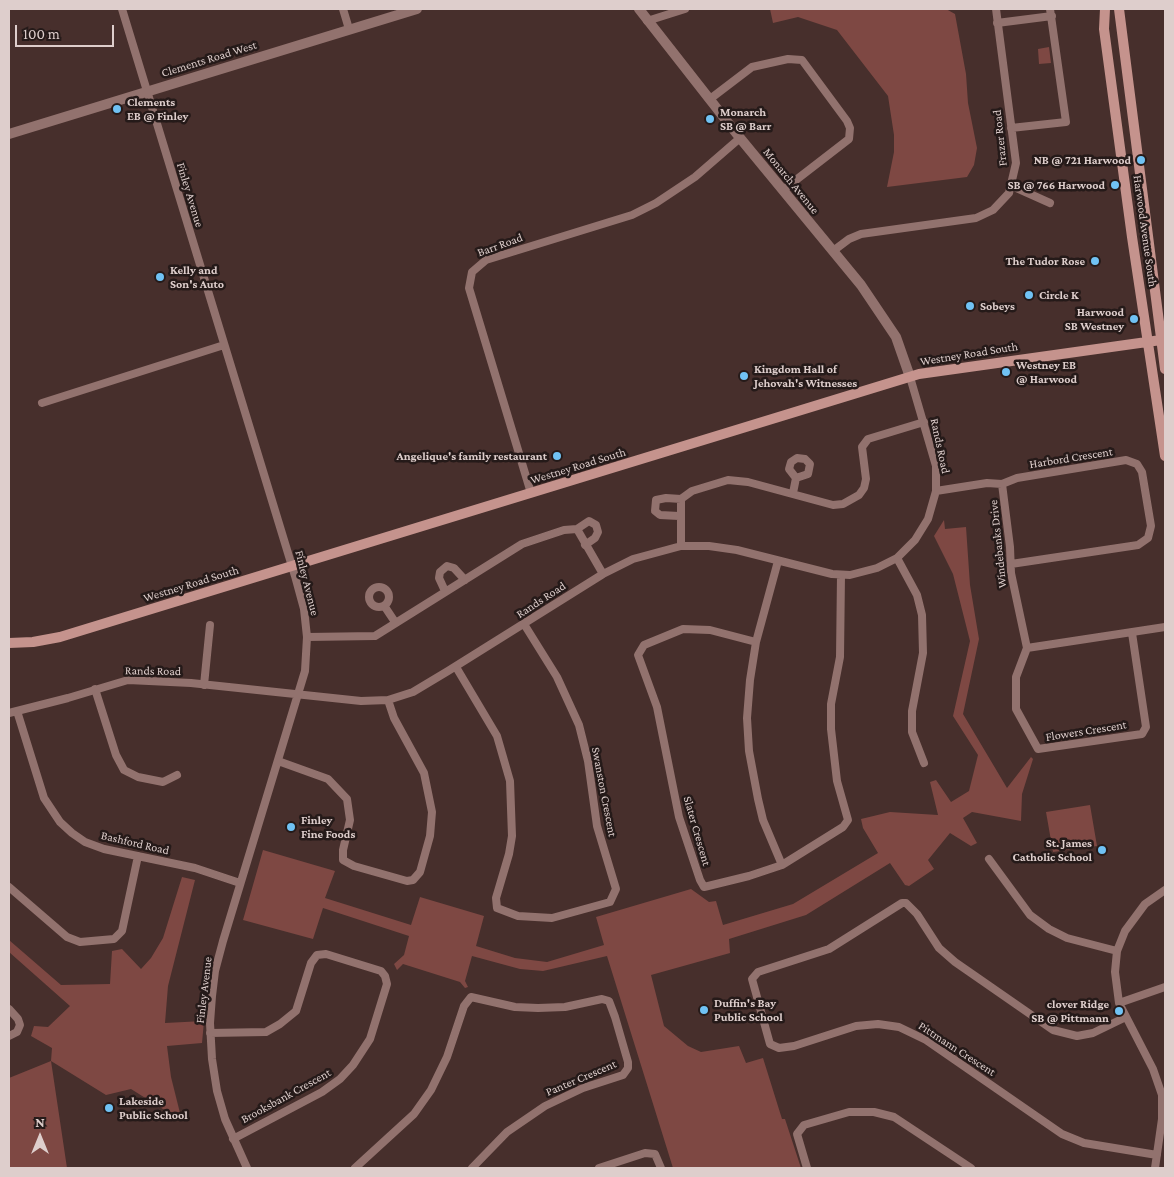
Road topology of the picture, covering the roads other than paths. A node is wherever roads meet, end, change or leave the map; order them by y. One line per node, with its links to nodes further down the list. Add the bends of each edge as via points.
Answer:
1 (122, 9): 13 (street, Finley Avenue)
2 (343, 9): 12 (street)
3 (417, 9): 12 (street, Clements Road West)
4 (639, 9): 10 (street, Monarch Avenue)
5 (685, 9): 10 (street)
6 (996, 9): 11 (street, Frazer Road)
7 (1105, 9): 23 (main road, Harwood Avenue South, via 1104,29)
8 (1119, 9): 22 (main road, Harwood Avenue South)
9 (1051, 12): 11 (street); 15 (street, via 1066,122)
10 (647, 21): 14 (street, Monarch Avenue)
11 (997, 23): 15 (street, Frazer Road)
12 (350, 29): 13 (street, Clements Road West)
13 (147, 91): 16 (street, Clements Road West); 24 (street, Finley Avenue)
14 (710, 99): 17 (street, Monarch Avenue); 19 (street, via 752,67 788,59 802,60 847,121 849,139)
15 (1011, 128): 18 (street, Frazer Road, via 1016,163)
16 (9, 134)
17 (740, 138): 19 (street, Monarch Avenue); 33 (street, Barr Road, via 695,177 632,215 486,260 472,272 469,288)
18 (1012, 186): 20 (street); 21 (street, Frazer Road, via 993,210 976,218 860,234)
19 (783, 190): 21 (street, Monarch Avenue)
20 (1050, 202)
21 (834, 251): 26 (street, Monarch Avenue, via 861,284 896,337)
22 (1163, 340): 23 (main road, Westney Road South); 25 (main road, Harwood Avenue South)
23 (1147, 341): 26 (main road, Westney Road South, via 1100,350 955,367); 29 (main road, Harwood Avenue South)
24 (224, 345): 27 (street); 43 (street, Finley Avenue)
25 (1165, 369)
26 (910, 377): 28 (street, Rands Road); 33 (main road, Westney Road South)
27 (42, 403)
28 (924, 422): 32 (street, Rands Road, via 936,466); 34 (street, via 868,439 862,447 864,488 851,500 833,505)
29 (1165, 456)
30 (796, 478): 34 (street)
31 (1002, 484): 32 (street, Windebanks Drive, via 987,483); 42 (street, Windebanks Drive); 42 (street, Harbord Crescent, via 1017,478 1126,460 1137,464 1142,472 1151,526 1148,538 1138,544)
32 (936, 491): 40 (street, Rands Road, via 923,528 916,540)
33 (531, 493): 43 (main road, Westney Road South)
34 (793, 493): 35 (street, via 728,480 692,491)
35 (681, 499): 36 (street); 36 (street, via 656,500 656,511 660,515)
36 (680, 516): 39 (street)
37 (577, 529): 38 (street); 38 (street, via 589,521 596,525 598,532 595,538); 46 (street, via 522,544)
38 (586, 545): 44 (street)
39 (680, 546): 41 (street, Rands Road, via 737,550); 44 (street, Rands Road, via 633,559)
40 (897, 558): 45 (street, Rands Road, via 877,568); 65 (street, via 917,595 922,615 923,653 912,711 912,732)
41 (778, 561): 45 (street, Rands Road); 55 (street)
42 (1011, 564): 57 (street, Windebanks Drive)
43 (292, 566): 54 (street, Finley Avenue, via 304,609); 56 (main road, Westney Road South, via 60,637)
44 (603, 574): 50 (street, Rands Road)
45 (841, 575): 69 (street, Slater Crescent, via 840,657 831,704 831,729 837,780 848,820)
46 (465, 580): 47 (street); 47 (street, via 454,568 447,566 439,578)
47 (445, 591): 49 (street)
48 (385, 607): 49 (street)
49 (395, 622): 54 (street, via 375,636)
50 (524, 624): 58 (street, Rands Road); 58 (street, Swanston Crescent, via 557,678 579,725 588,761 597,826 616,889 610,902 552,918 518,916 497,908 496,898 512,836 510,781 497,736)
51 (210, 625): 59 (street)
52 (1165, 627): 53 (street)
53 (1132, 633): 57 (street); 57 (street, Flowers Crescent, via 1146,727 1142,734 1054,748 1038,749 1016,710 1016,677)
54 (307, 637): 61 (street, Finley Avenue, via 305,671)
55 (756, 642): 69 (street, via 747,718 749,751 763,820); 69 (street, Slater Crescent, via 710,630 683,630 644,645 638,655 657,707 679,817 704,886 718,885)
56 (9, 643)
57 (1027, 648)
58 (456, 667): 62 (street, Rands Road, via 413,692)
59 (204, 685): 60 (street, Rands Road, via 128,680); 61 (street, Rands Road)
60 (95, 689): 63 (street, Rands Road); 66 (street, via 124,770 138,778 163,782)
61 (298, 695): 62 (street, Rands Road); 64 (street, Finley Avenue)
62 (388, 700): 64 (street, via 394,718 424,773 432,812 430,836 420,872 413,880 354,866 343,860 350,820 347,799 328,779)
63 (13, 712): 67 (street, Bashford Road, via 44,798 60,822 85,842)
64 (278, 761): 70 (street, Finley Avenue)
65 (924, 763)
66 (177, 775)
67 (138, 856): 70 (street, Bashford Road, via 194,868); 71 (street, via 122,931 114,939 80,942 67,937)
68 (989, 859): 73 (street, via 1030,915 1049,929 1067,938)
69 (782, 864)
70 (240, 883): 78 (street, Finley Avenue, via 215,971)
71 (9, 887)
72 (1165, 890): 73 (street, via 1136,913)
73 (1116, 951): 75 (street)
74 (1165, 988): 75 (street)
75 (1119, 1003): 77 (street)
76 (9, 1009): 79 (street, via 20,1025 17,1032)
77 (1126, 1017): 80 (street, via 1160,1083); 82 (street, Pittmann Crescent, via 1093,1033 1077,1036 1053,1030 955,962 940,948 909,904 902,903 829,949 758,972 752,979 770,1044 779,1048 856,1026 900,1027 926,1040 1062,1134 1084,1143)
78 (210, 1033): 81 (street, Finley Avenue, via 217,1091); 81 (street, Brooksbank Crescent, via 266,1032 280,1024 296,1011 311,963 317,955 326,954 381,971 385,976 387,984 370,1039 340,1079 322,1092)
79 (9, 1036)
80 (1164, 1119): 82 (street)
81 (234, 1138): 83 (street, Finley Avenue)
82 (1157, 1155): 90 (street)
83 (247, 1168)
84 (355, 1168): 85 (street, Panter Crescent, via 414,1114 431,1090 447,1057 464,1006 471,997 515,1007 538,1008 565,1007 602,999 608,1001 628,1062 623,1076 583,1088 545,1106 506,1132)
85 (472, 1168)
86 (599, 1168): 87 (street, via 645,1153 655,1154)
87 (660, 1168)
88 (808, 1168): 89 (street, via 798,1134 804,1125 850,1112 874,1112 894,1117)
89 (971, 1168)
90 (1155, 1168)

